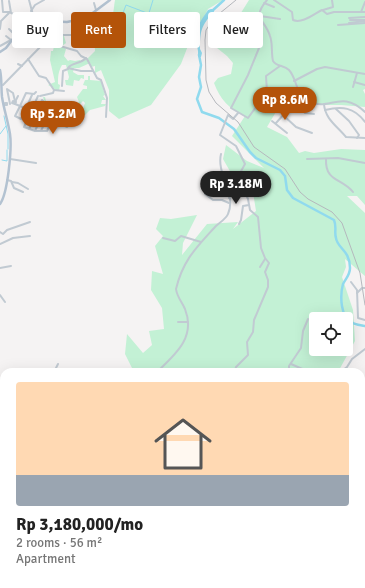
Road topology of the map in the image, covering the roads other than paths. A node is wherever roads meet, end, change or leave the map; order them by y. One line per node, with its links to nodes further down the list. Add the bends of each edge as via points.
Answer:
1 (2, 0): 15 (street, via 3,12)
2 (29, 0): 16 (street)
3 (44, 0): 16 (street, via 35,5)
4 (110, 0): 13 (main road)
5 (267, 0): 11 (street)
6 (274, 0): 14 (street, via 291,12 296,22)
7 (332, 0): 14 (street, via 333,8)
8 (9, 2): 15 (street)
9 (365, 2): 19 (street)
10 (94, 3): 13 (street)
11 (264, 3): 12 (street); 18 (street)
12 (274, 7)
13 (96, 10): 17 (main road)
14 (323, 10): 19 (street, via 327,14)
15 (10, 12): 27 (street, via 1,21)
16 (30, 12)
17 (93, 12)
18 (260, 12)
19 (361, 12): 20 (street)
20 (365, 12)
21 (263, 16): 22 (street)
22 (280, 19)
23 (349, 20): 24 (street)
24 (365, 20): 26 (street)
25 (263, 24): 41 (street, via 271,37 273,61)
26 (338, 25)
27 (0, 29)
28 (8, 29): 29 (street)
29 (12, 32)
30 (6, 36): 31 (street)
31 (11, 40): 32 (street); 36 (main road)
32 (0, 46)
33 (63, 47): 37 (street, via 77,51)
34 (39, 48): 38 (street)
35 (259, 48): 70 (street, via 231,108)
36 (0, 52)
37 (86, 58): 42 (street); 44 (street)
38 (28, 59): 40 (street); 53 (street)
39 (18, 64): 40 (street)
40 (22, 66): 49 (street)
41 (280, 66): 47 (street, via 287,68); 70 (street, via 266,76 267,92 248,118)
42 (68, 69): 44 (street); 51 (street, via 63,71)
43 (0, 70): 49 (main road)
44 (93, 71): 74 (street, via 96,78 101,80 107,98)
45 (357, 73): 46 (street); 47 (street, via 332,67 322,68); 48 (street)
46 (365, 74)
47 (294, 81): 58 (street)
48 (354, 82): 50 (street); 52 (street)
49 (3, 85): 59 (main road)
50 (365, 85)
51 (62, 86)
52 (353, 87)
53 (54, 90): 54 (street); 65 (street, via 53,93 39,96)
54 (64, 91)
55 (36, 92): 62 (street, via 26,93)
56 (32, 95): 63 (street)
57 (18, 96): 59 (street)
58 (303, 98): 60 (street); 61 (street, via 314,104)
59 (10, 103): 59 (street, via 7,89 14,93); 62 (street); 89 (main road, via 7,124 10,136)
60 (296, 104): 71 (street, via 305,113); 73 (street)
61 (324, 104): 66 (street); 67 (street, via 336,101 349,102)
62 (20, 106): 63 (street); 63 (street, via 15,116 21,119)
63 (26, 108): 65 (street)
64 (335, 108): 66 (street); 78 (street, via 351,109); 86 (street, via 351,123 359,135)
65 (31, 110): 68 (street); 81 (street, via 24,127)
66 (325, 110): 86 (street, via 329,119 346,137)
67 (365, 112)
68 (36, 113): 72 (street); 72 (street, via 42,100 47,104); 81 (street)
69 (56, 113): 75 (street, via 50,111)
70 (238, 113): 97 (street, via 233,119 228,115 220,135 236,146 245,164 239,178)
71 (314, 114)
72 (42, 115): 75 (street); 82 (street)
73 (283, 115): 79 (street); 85 (street, via 296,127)
74 (106, 117)
75 (47, 118): 76 (street); 83 (street)
76 (52, 120): 80 (street); 83 (street, via 48,131)
77 (272, 122): 79 (street)
78 (365, 122)
79 (276, 123): 84 (street)
80 (69, 126)
81 (29, 129): 82 (street)
82 (35, 131): 83 (street)
83 (41, 131)
84 (287, 133)
85 (312, 133)
86 (357, 138): 87 (street)
87 (365, 138)
88 (221, 154): 101 (street, via 220,166 227,182)
89 (9, 159): 92 (street); 94 (main road)
90 (307, 159): 91 (street)
91 (326, 159): 93 (street, via 338,158); 99 (street, via 328,172)
92 (36, 163)
93 (365, 163)
94 (7, 180): 95 (street); 103 (main road, via 4,198)
95 (12, 182): 96 (street); 98 (street, via 14,188)
96 (28, 189)
97 (244, 190): 101 (street, via 239,185 232,187); 104 (street)
98 (23, 192)
99 (353, 192)
100 (205, 194): 102 (street, via 213,200)
101 (229, 200): 102 (street)
102 (230, 203): 110 (street, via 227,215)
103 (0, 204)
104 (248, 205): 106 (street, via 243,206); 112 (street, via 250,211 258,217 261,248)
105 (30, 222): 107 (street, via 7,230 3,234)
106 (239, 224)
107 (0, 232)
108 (30, 236): 111 (street, via 13,238)
109 (163, 238): 110 (street, via 175,241 181,236)
110 (201, 242): 124 (street, via 190,254 176,287)
111 (0, 244)
112 (265, 259): 114 (street); 131 (street, via 269,263 265,272 268,287 254,320 253,332 247,342 248,355)
113 (11, 266): 115 (street)
114 (260, 267)
115 (0, 268)
116 (351, 282): 118 (street)
117 (365, 288): 118 (street)
118 (357, 294): 122 (street, via 358,318)
119 (0, 295): 120 (street)
120 (5, 302)
121 (308, 319): 127 (street, via 303,331 301,348)
122 (365, 320)
123 (178, 322): 124 (street)
124 (188, 322): 130 (street, via 183,346)
125 (365, 349): 128 (street, via 352,359)
126 (58, 364): 129 (street)
127 (291, 364): 132 (street); 133 (street)
128 (347, 367)
129 (56, 368)
130 (161, 368)
131 (236, 368)
132 (290, 368)
133 (300, 368)

